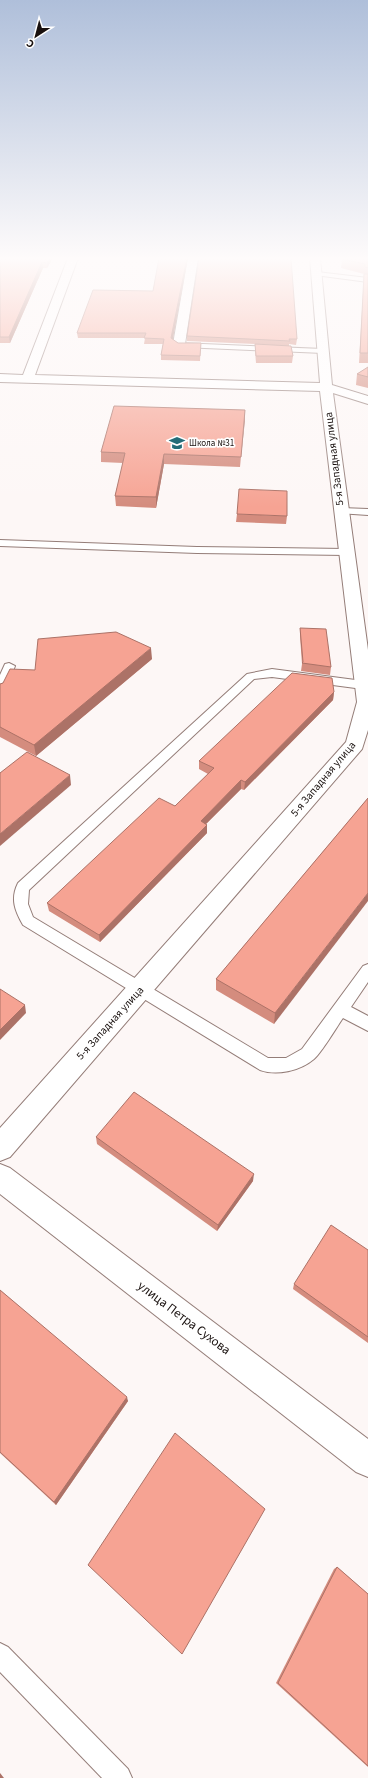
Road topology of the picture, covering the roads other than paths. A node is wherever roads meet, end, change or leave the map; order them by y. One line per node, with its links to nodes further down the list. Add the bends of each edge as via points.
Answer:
1 (42, 341): 7 (street)
2 (179, 341): 4 (street)
3 (322, 341): 5 (street, 5-я Западная улица)
4 (179, 344): 5 (lane)
5 (323, 351): 8 (street, 5-я Западная улица)
6 (0, 378): 7 (street)
7 (28, 379): 8 (street)
8 (326, 387): 9 (street); 10 (street, 5-я Западная улица)
9 (368, 400)
10 (341, 511): 11 (lane); 13 (street, 5-я Западная улица)
11 (368, 512)
12 (0, 543): 13 (lane)
13 (346, 552): 16 (street, 5-я Западная улица)
14 (9, 666): 15 (lane)
15 (0, 690)
16 (366, 697): 18 (street, 5-я Западная улица, via 355,744); 18 (lane, via 272,673 251,676 23,887 19,900 28,921)
17 (368, 970): 19 (lane)
18 (140, 990): 19 (lane, via 266,1065 288,1065 308,1054); 21 (street, 5-я Западная улица)
19 (341, 1009): 20 (lane)
20 (368, 1024)
21 (0, 1148)
22 (0, 1177): 23 (street, улица Петра Сухова)
23 (368, 1460)
24 (0, 1654): 25 (lane)
25 (120, 1778)

